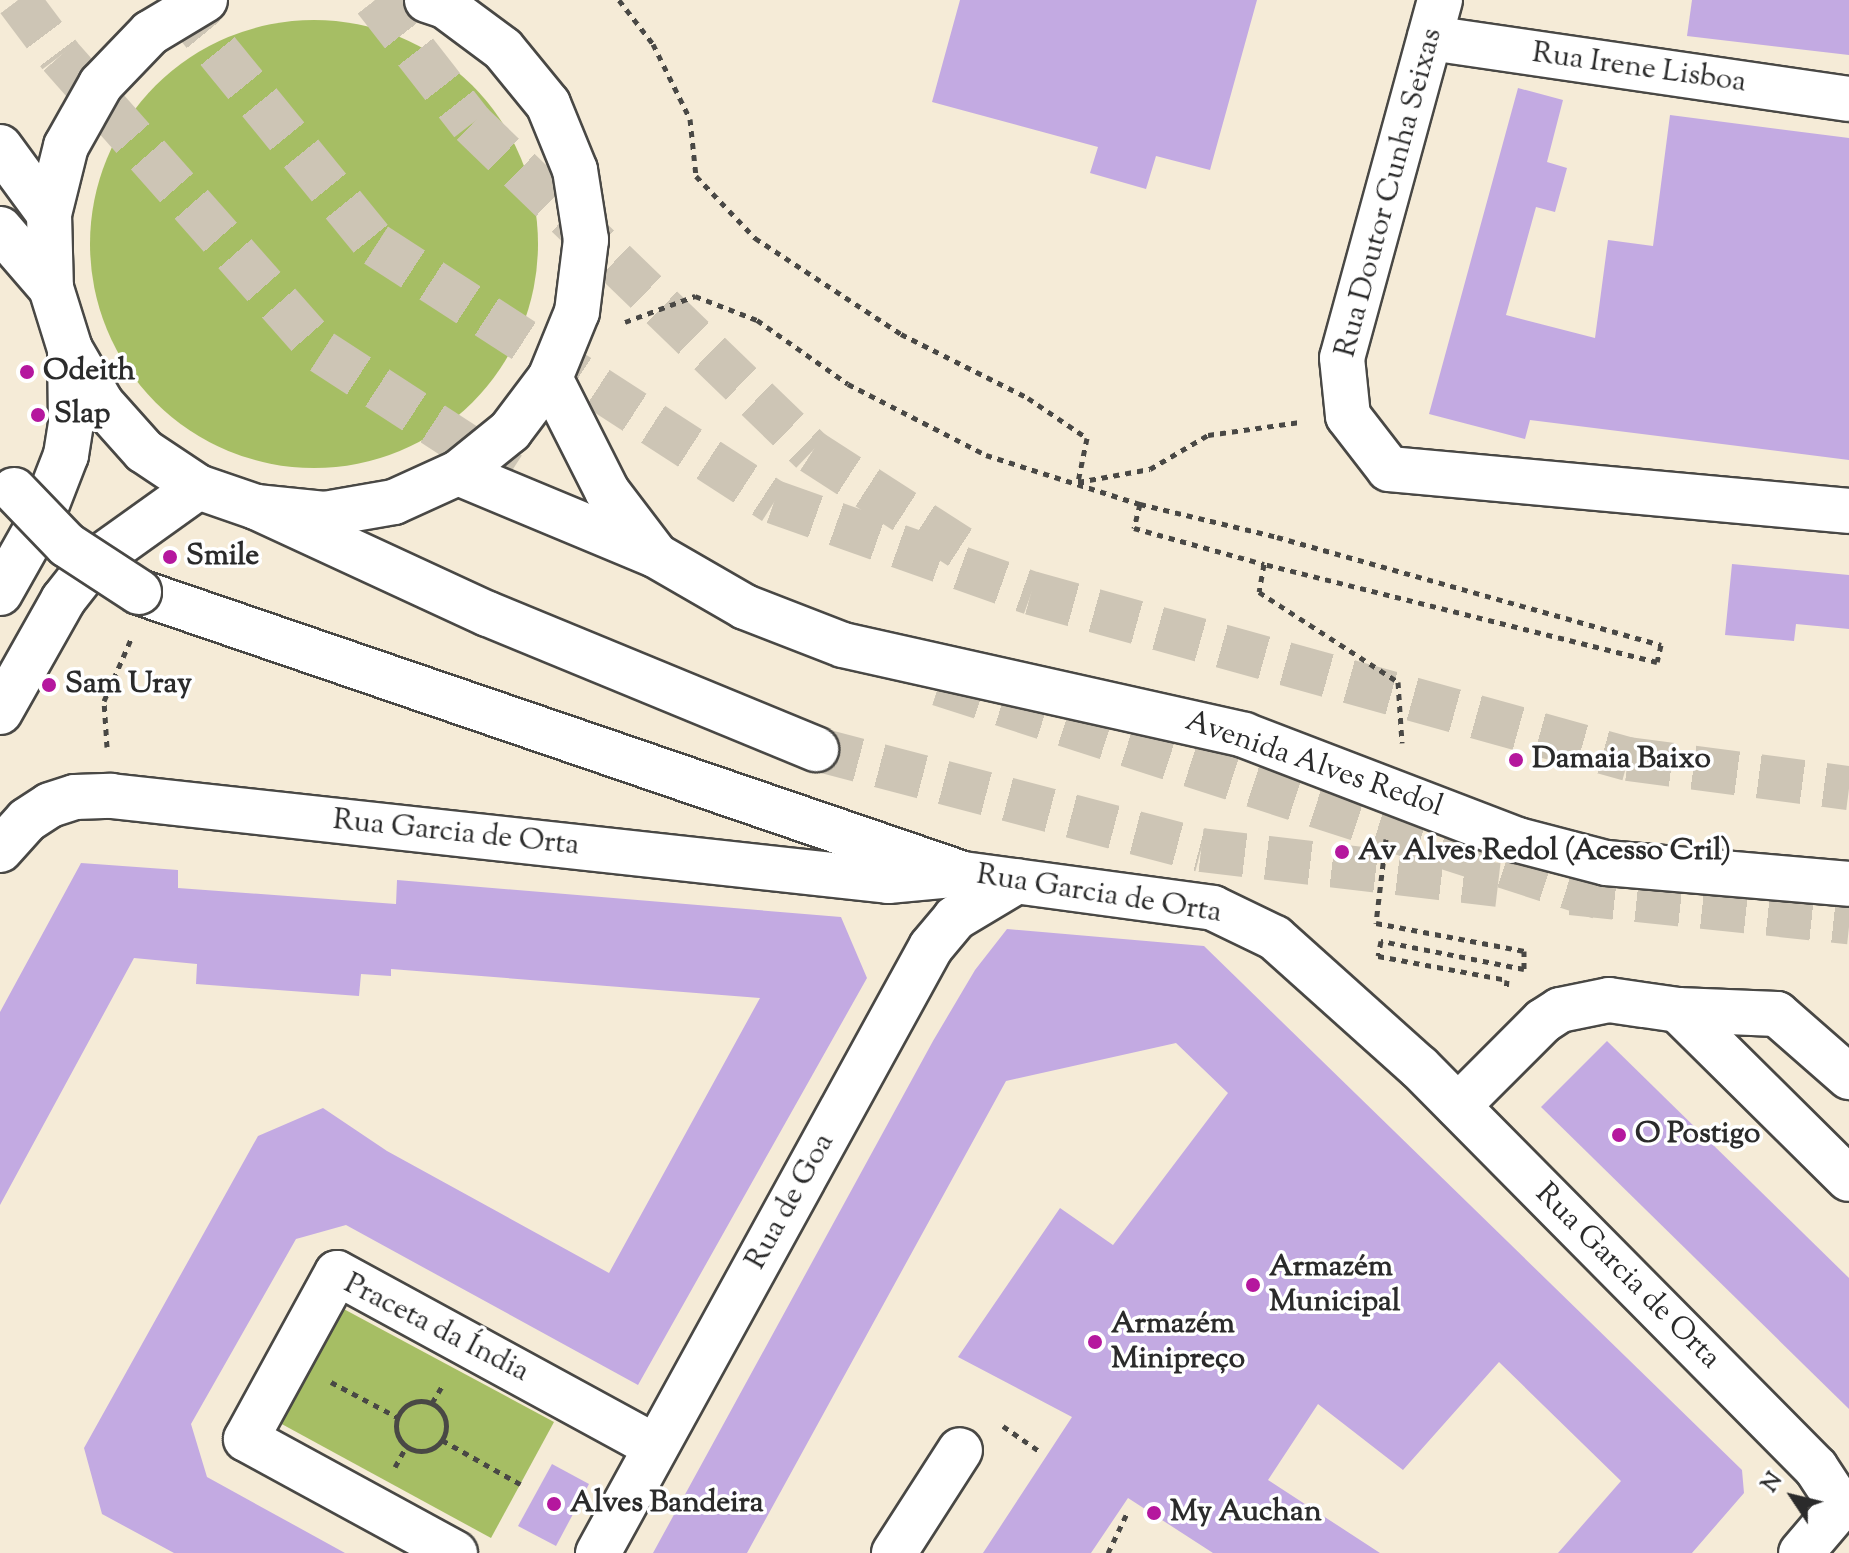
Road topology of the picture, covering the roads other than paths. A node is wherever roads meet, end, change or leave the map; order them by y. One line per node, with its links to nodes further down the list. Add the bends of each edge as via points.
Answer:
1 (205, 0): 6 (main road, via 150,33 101,84 66,146)
2 (437, 2): 10 (main road, via 503,49 539,93 575,170 586,240 583,269 577,312)
3 (1435, 19): 4 (main road, Rua Irene Lisboa); 15 (main road, Rua Doutor Cunha Seixas, via 1342,358 1348,416 1389,469)
4 (1849, 99)
5 (0, 147): 6 (main road)
6 (49, 214): 8 (main road)
7 (0, 229): 8 (main road)
8 (51, 288): 9 (main road)
9 (70, 349): 13 (main road, via 102,404 144,451); 17 (main road, via 66,455 40,522)
10 (550, 378): 11 (main road, via 510,431); 16 (main road, Avenida Alves Redol, via 607,491)
11 (458, 473): 14 (main road, via 381,504 325,514); 16 (main road, Avenida Alves Redol)
12 (7, 481): 21 (main road, bridge, via 67,545 139,592 868,837)
13 (198, 487): 14 (main road); 18 (main road, via 92,563 63,600)
14 (256, 507): 19 (main road, via 488,614)
15 (1849, 511)
16 (655, 555): 23 (main road, Avenida Alves Redol, via 745,607 843,645 1166,714 1268,743 1518,840 1606,863)
17 (0, 593)
18 (0, 712)
19 (816, 749)
20 (0, 850): 21 (main road, Rua Garcia de Orta, via 27,820 50,805 75,797 111,796 888,881)
21 (963, 874): 22 (main road, Rua Garcia de Orta)
22 (1017, 881): 26 (main road, Rua Garcia de Orta, via 1188,903 1254,926 1296,954); 28 (main road, Rua de Goa, via 955,918 931,947)
23 (1849, 884)
24 (1678, 1010): 25 (main road, via 1777,1014); 26 (main road, via 1609,1000 1560,1010); 27 (main road)
25 (1849, 1077)
26 (1458, 1106): 30 (main road, Rua Garcia de Orta, via 1816,1468)
27 (1849, 1179)
28 (656, 1447): 31 (main road, Praceta da Índia, via 337,1273 246,1439); 32 (main road, Rua de Goa)
29 (960, 1450): 33 (main road)
30 (1845, 1507): 34 (main road)
31 (455, 1553)
32 (598, 1553)
33 (894, 1553)
34 (1801, 1553)

